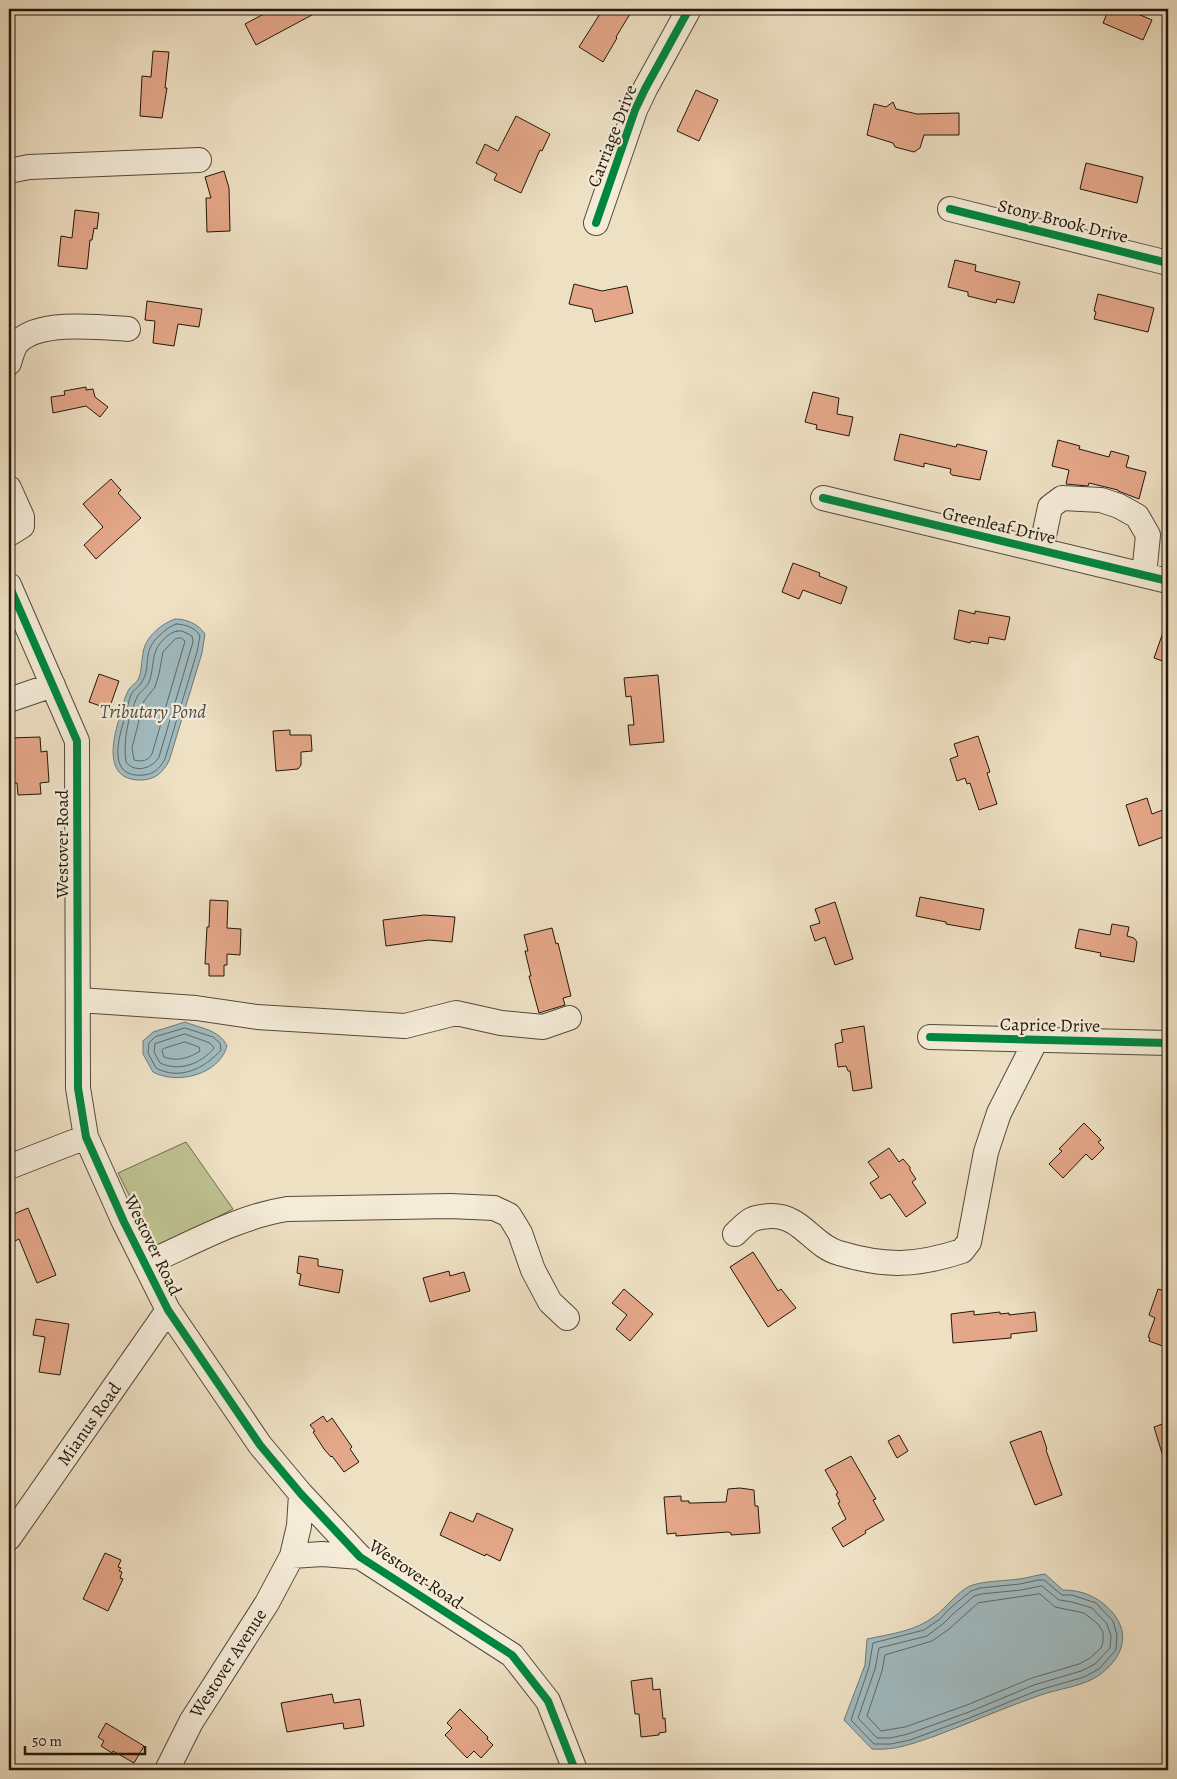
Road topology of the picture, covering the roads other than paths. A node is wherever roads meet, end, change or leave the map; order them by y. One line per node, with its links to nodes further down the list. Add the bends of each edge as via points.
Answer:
1 (689, 9): 5 (street, Carriage Drive, via 635,110)
2 (199, 160): 3 (street, via 29,167)
3 (9, 171)
4 (950, 209): 6 (street, Stony Brook Drive)
5 (596, 223)
6 (1168, 262)
7 (128, 329): 8 (street, via 84,326 46,329 24,336 16,344)
8 (9, 364)
9 (9, 488): 11 (street, via 22,517 22,526)
10 (823, 498): 12 (street, Greenleaf Drive)
11 (9, 534)
12 (1041, 550): 13 (street, Greenleaf Drive); 13 (street, via 1050,507 1062,498 1101,500 1137,516 1145,527 1148,535)
13 (1144, 575): 14 (street, Greenleaf Drive)
14 (1168, 581)
15 (9, 586): 16 (street, Westover Road)
16 (53, 685): 17 (street); 18 (street, Westover Road, via 78,741)
17 (9, 700)
18 (79, 1000): 19 (street, via 196,1008 258,1017 406,1026 456,1013 501,1023 543,1027); 23 (street, Westover Road, via 78,1088)
19 (569, 1018)
20 (930, 1037): 21 (street, Caprice Drive)
21 (1036, 1040): 22 (street, Caprice Drive); 25 (street, via 999,1113 986,1152 969,1242 962,1251 907,1264 875,1263 836,1253 792,1220 778,1216 749,1220)
22 (1168, 1043)
23 (86, 1137): 24 (street); 26 (street, Westover Road)
24 (9, 1167)
25 (735, 1234)
26 (145, 1264): 27 (street, Westover Road); 28 (street, via 236,1223 287,1209 494,1208 509,1214 550,1302)
27 (168, 1310): 29 (street, Westover Road, via 260,1445); 30 (street, Mianus Road)
28 (567, 1318)
29 (301, 1494): 31 (street, Westover Avenue, via 299,1526); 32 (street, Westover Road)
30 (9, 1538)
31 (292, 1556): 32 (street); 33 (street, Westover Avenue, via 267,1603 191,1722)
32 (360, 1557): 34 (street, Westover Road, via 512,1655 548,1701)
33 (167, 1770)
34 (575, 1770)

